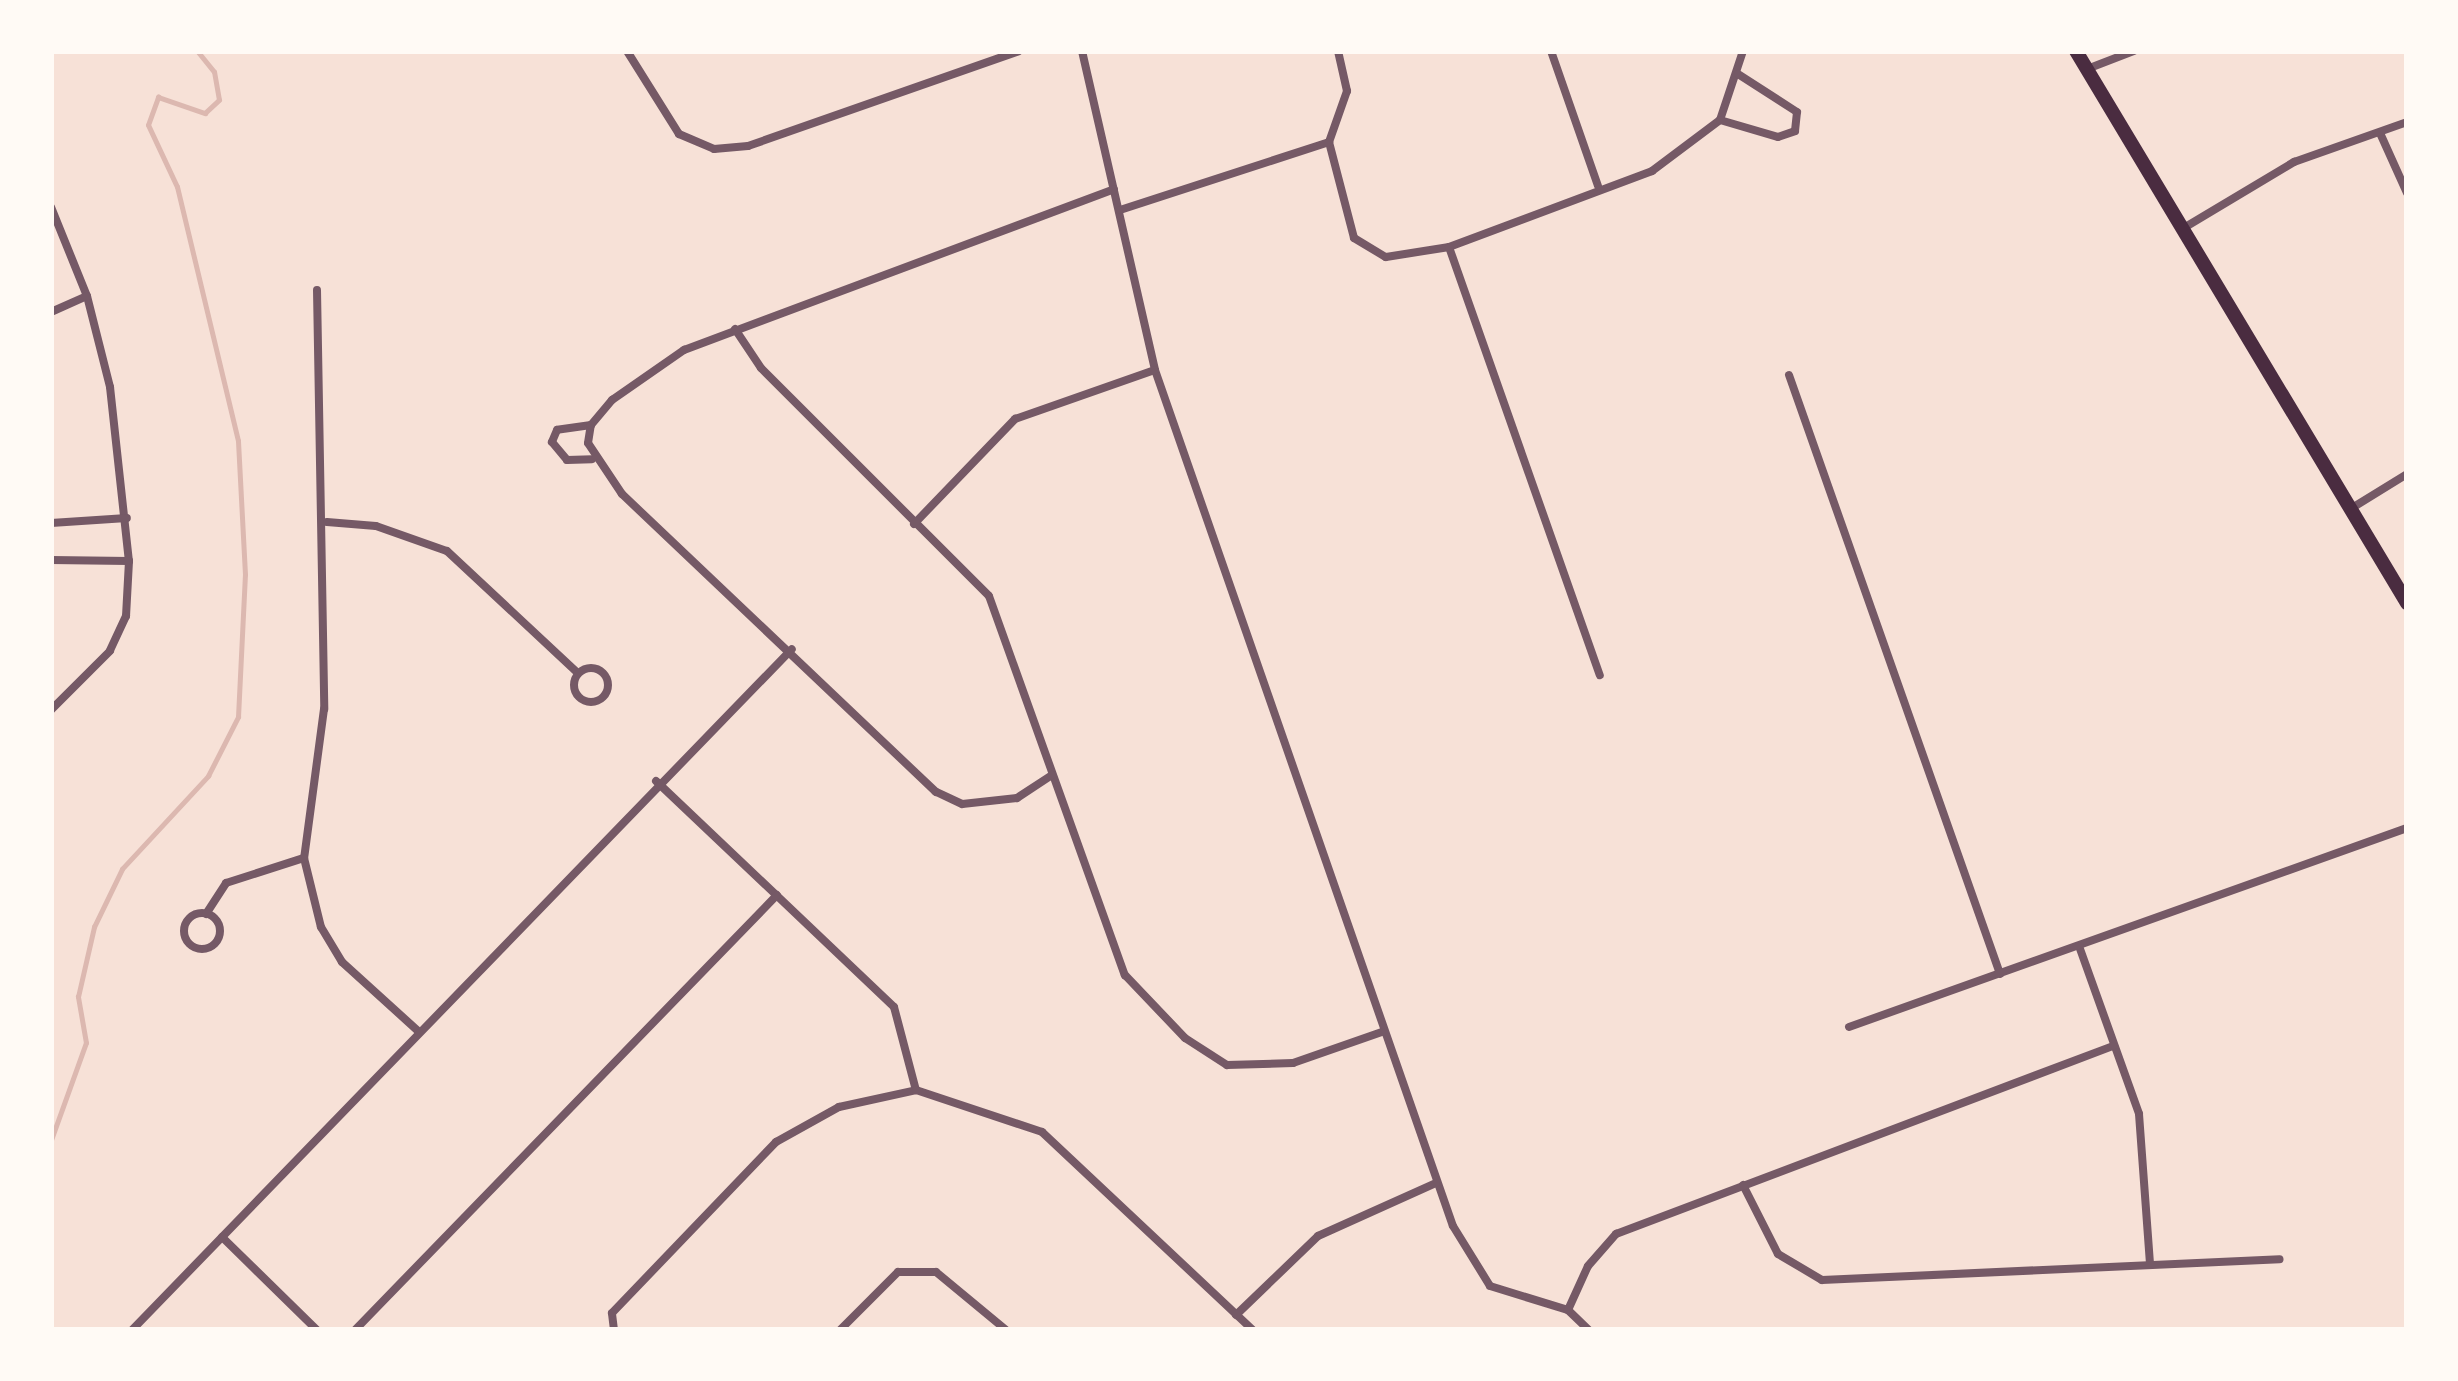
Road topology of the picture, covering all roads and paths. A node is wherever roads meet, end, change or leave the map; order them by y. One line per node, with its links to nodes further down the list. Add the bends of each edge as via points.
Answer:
1 (627, 51): 2 (street, via 679,134 714,148 748,146)
2 (1019, 51)
3 (1082, 51): 16 (street)
4 (1338, 51): 14 (street, via 1347,91)
5 (1552, 51): 15 (street)
6 (1743, 51): 10 (street)
7 (2076, 51): 9 (main road)
8 (2134, 51): 9 (street)
9 (2086, 69): 20 (main road)
10 (1738, 74): 11 (street); 11 (street, via 1790,105 1795,131 1778,137)
11 (1720, 120): 15 (street, via 1652,171)
12 (2407, 122): 13 (street)
13 (2380, 133): 17 (street); 20 (street, via 2294,162)
14 (1328, 142): 19 (street); 21 (street, via 1354,238 1366,249 1386,256)
15 (1598, 186): 21 (street)
16 (1114, 190): 19 (street); 25 (street)
17 (2407, 193)
18 (51, 207): 23 (street)
19 (1120, 210): 26 (street)
20 (2182, 229): 31 (main road)
21 (1449, 247): 41 (street)
22 (317, 290): 33 (street)
23 (87, 296): 24 (street); 32 (street)
24 (51, 312)
25 (735, 328): 28 (street, via 652,367); 35 (street, via 761,368)
26 (1155, 370): 35 (street, via 1016,419); 53 (street)
27 (1789, 375): 50 (street)
28 (591, 425): 29 (street); 29 (street, via 557,430 552,442 568,460)
29 (592, 459): 39 (street)
30 (2407, 474): 31 (street)
31 (2350, 510): 38 (main road)
32 (128, 518): 34 (street); 37 (street)
33 (327, 522): 40 (street, via 376,526 447,551); 46 (street, via 324,709)
34 (51, 523)
35 (914, 524): 43 (street, via 989,596)
36 (51, 560): 37 (street)
37 (129, 562): 42 (street, via 126,616 110,651)
38 (2407, 603)
39 (792, 649): 43 (street, via 948,800 1017,798); 44 (street)
40 (578, 673): 40 (street, via 579,698 604,695 604,674)
41 (1600, 675)
42 (51, 710)
43 (1052, 775): 53 (street, via 1125,975 1198,1049 1227,1065 1293,1063)
44 (656, 782): 47 (street); 52 (street)
45 (2407, 828): 49 (street)
46 (304, 858): 48 (street, via 226,883); 52 (street, via 322,927 342,962)
47 (777, 895): 55 (street, via 893,1007); 65 (street)
48 (206, 914): 48 (street, via 185,928 200,949 219,938)
49 (2080, 946): 50 (street); 54 (street)
50 (2000, 974): 51 (street)
51 (1849, 1027)
52 (418, 1030): 58 (street)
53 (1382, 1032): 56 (street)
54 (2113, 1046): 57 (street); 60 (street, via 2139,1114)
55 (916, 1090): 62 (street, via 1042,1132); 66 (street, via 839,1107 776,1142 612,1313)
56 (1436, 1183): 61 (street, via 1463,1249 1490,1286); 62 (street, via 1318,1236)
57 (1743, 1185): 60 (street, via 1778,1254 1822,1280); 61 (street, via 1616,1234 1588,1266)
58 (221, 1237): 63 (street); 64 (street)
59 (2280, 1258): 60 (street)
60 (2150, 1264)
61 (1568, 1310): 70 (street)
62 (1236, 1315): 69 (street)
63 (132, 1330)
64 (317, 1330)
65 (355, 1330)
66 (614, 1330)
67 (840, 1330): 68 (street, via 898,1272 936,1272)
68 (1006, 1330)
69 (1253, 1330)
70 (1589, 1330)

